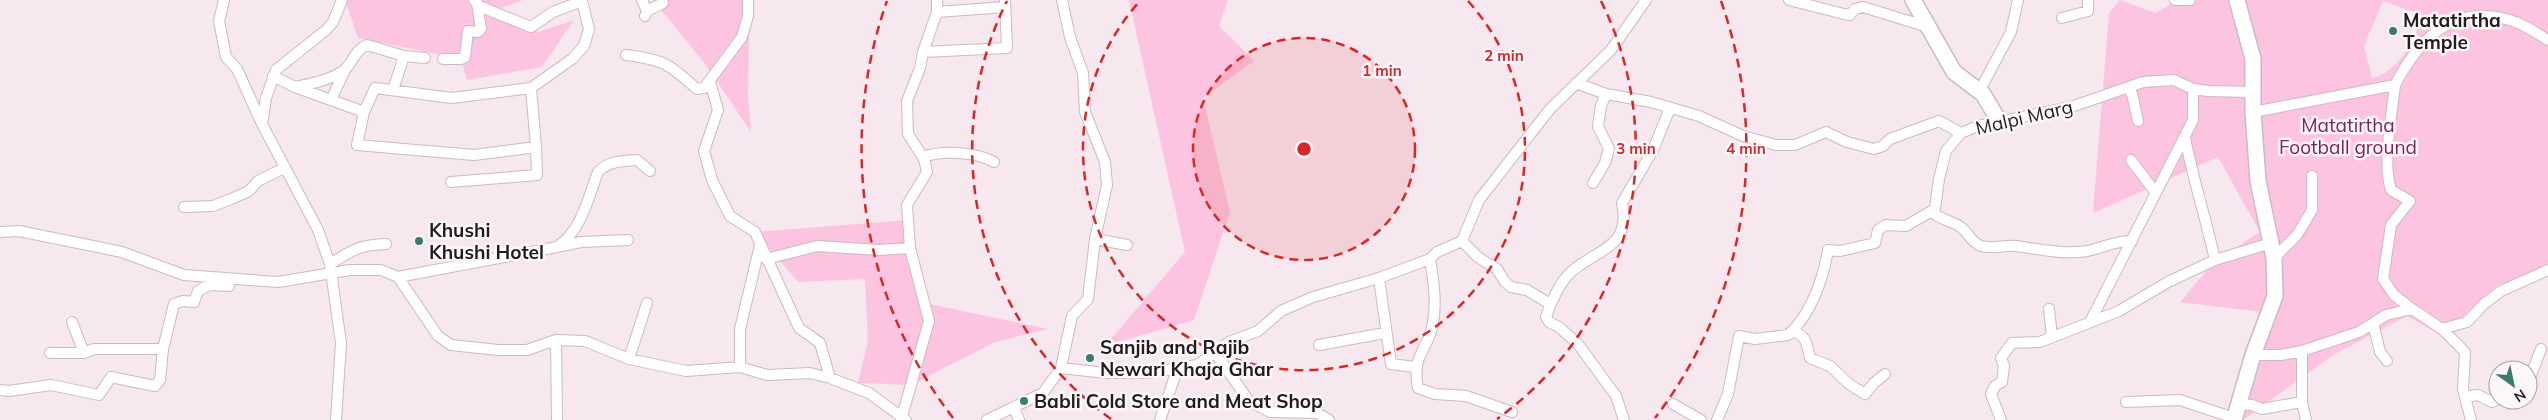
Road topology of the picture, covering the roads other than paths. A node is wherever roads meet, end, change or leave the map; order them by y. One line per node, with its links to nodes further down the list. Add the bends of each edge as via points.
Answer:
1 (224, 0): 46 (street, via 220,21 226,57 237,69)
2 (342, 0): 28 (street, via 333,22)
3 (642, 0): 15 (street, via 646,14)
4 (748, 0): 29 (street, via 742,38)
5 (937, 0): 18 (street)
6 (1062, 0): 62 (street, via 1070,37 1083,73 1085,112 1105,162 1107,185)
7 (1646, 0): 30 (street, via 1612,50)
8 (1789, 0): 20 (street, via 1850,15 1863,7)
9 (1913, 0): 20 (street)
10 (2018, 0): 37 (street, via 2011,32)
11 (2088, 0): 19 (street, via 2088,11)
12 (2174, 0): 13 (street)
13 (2190, 0)
14 (2237, 0): 38 (street, via 2252,60)
15 (666, 1)
16 (475, 2): 26 (street, via 481,29 478,32 468,31 465,57); 33 (street, via 531,27 553,12 582,1 589,29 584,46 572,59)
17 (1005, 4): 18 (street); 22 (street, via 1007,48)
18 (936, 12): 22 (street)
19 (2062, 18)
20 (1928, 26): 37 (street, via 1954,72)
21 (2548, 40): 31 (street, via 2500,17 2477,15 2454,20 2436,28 2426,39 2406,64)
22 (923, 52): 50 (street, via 907,101 906,122 908,134)
23 (626, 55): 29 (street, via 656,58 674,68 697,90)
24 (404, 56): 25 (street); 27 (street, via 367,45 358,51); 36 (street)
25 (425, 58)
26 (443, 59)
27 (345, 70): 32 (street); 40 (street)
28 (273, 76): 32 (street); 46 (street)
29 (710, 82): 67 (street, via 718,110 704,151 712,180 730,216 755,232)
30 (1576, 83): 39 (street); 64 (street, via 1550,109 1479,200)
31 (2396, 85): 43 (street); 83 (street, via 2388,136 2388,180 2391,190 2410,201 2391,225 2383,279 2394,296)
32 (294, 87): 40 (street)
33 (531, 88): 36 (street, via 452,98); 49 (street)
34 (2128, 88): 35 (street, Malpi Marg, via 2143,82 2174,80); 44 (street); 45 (street, Malpi Marg, via 2072,107)
35 (2193, 89): 38 (street, Malpi Marg); 48 (street, via 2193,120)
36 (393, 90): 42 (street, via 375,88)
37 (1980, 90): 45 (street)
38 (2253, 92): 43 (street)
39 (1606, 94): 41 (street); 57 (street, via 1598,126 1609,149 1605,163)
40 (331, 100): 42 (street)
41 (1670, 108): 47 (street, via 1776,145 1795,145 1826,132 1847,142 1874,148 1939,121); 81 (street, via 1653,150 1622,203 1626,220 1621,232 1611,245 1568,274)
42 (364, 112): 49 (street, via 357,145 474,155)
43 (2253, 112): 71 (street, via 2258,181)
44 (2138, 120)
45 (1999, 121): 47 (street, Malpi Marg)
46 (262, 124): 53 (street)
47 (1961, 133): 60 (street, Malpi Marg, via 1946,151 1937,205)
48 (2185, 138): 58 (street); 74 (street)
49 (536, 147): 56 (street, via 537,175)
50 (923, 157): 52 (street, via 934,153 970,154 983,155); 70 (street, via 927,172 908,205)
51 (2131, 160): 58 (street)
52 (994, 162)
53 (284, 168): 59 (street, via 231,199 213,206); 75 (street, via 318,230)
54 (650, 171): 69 (street, via 637,160 602,167 576,229)
55 (2312, 176): 71 (street, via 2312,210 2297,235)
56 (451, 182)
57 (1592, 183)
58 (2156, 192): 65 (street)
59 (184, 207)
60 (1932, 212): 65 (street, via 1961,227 1982,246 2040,248 2064,254 2088,251 2120,240); 88 (street, via 1906,226 1886,225 1878,230 1875,243 1840,251 1828,250 1812,302)
61 (0, 232): 79 (street, via 19,231 122,252 184,276)
62 (1095, 239): 68 (street); 105 (street, via 1088,299 1072,316)
63 (628, 240): 69 (street, via 581,242)
64 (1462, 241): 73 (street, via 1437,252); 81 (street, via 1479,258 1497,269 1511,287 1527,290)
65 (2132, 241): 84 (street)
66 (386, 244): 75 (street, via 365,245)
67 (760, 245): 72 (street); 103 (street, via 740,329)
68 (1127, 245)
69 (557, 247): 77 (street)
70 (910, 248): 72 (street, via 878,250 817,246); 119 (street, via 929,321)
71 (2272, 251): 74 (street); 99 (street, via 2276,296)
72 (766, 259): 108 (street, via 799,328 820,343)
73 (1430, 259): 78 (street); 104 (street, via 1433,322)
74 (2214, 260): 84 (street, via 2119,310)
75 (330, 269): 77 (street, via 381,270); 79 (street, via 278,282); 120 (street, via 341,344)
76 (2548, 270): 87 (street, via 2501,291 2468,322)
77 (398, 277): 91 (street, via 438,336 451,345 527,350)
78 (1380, 278): 89 (street); 96 (street, via 1313,296 1281,311 1258,331 1229,342)
79 (260, 281): 93 (street, via 252,287 208,285 198,291 194,302 174,304)
80 (647, 303): 100 (street)
81 (1550, 304): 126 (street, via 1546,317 1549,322 1578,344 1616,396)
82 (2049, 309): 90 (street)
83 (2412, 309): 86 (street, via 2386,315); 87 (street)
84 (2092, 320): 90 (street)
85 (72, 322): 98 (street)
86 (2373, 323): 95 (street, via 2359,332); 102 (street, via 2380,352)
87 (2442, 329): 110 (street, via 2465,352)
88 (1793, 331): 107 (street, via 1808,343 1810,358 1830,366 1849,384 1866,394); 128 (street, via 1782,337 1755,339 1739,336 1728,394)
89 (1386, 332): 92 (street); 104 (street, via 1391,364)
90 (2052, 338): 129 (street, via 2012,343 2002,356 2002,381 1991,394)
91 (556, 340): 100 (street, via 585,341); 121 (street)
92 (1319, 345)
93 (163, 349): 98 (street, via 94,349); 109 (street, via 160,380 155,386 111,377 100,395 51,385)
94 (2541, 349): 101 (street)
95 (2302, 351): 99 (street); 113 (street)
96 (1214, 352): 106 (street, via 1197,365); 125 (street, via 1249,401 1270,412 1316,414)
97 (50, 353): 98 (street)
98 (84, 353)
99 (2253, 355): 118 (street)
100 (629, 359): 103 (street, via 686,371)
101 (2537, 360)
102 (2386, 361)
103 (740, 367): 108 (street, via 767,375 810,374)
104 (1415, 367): 117 (street, via 1418,388 1435,394 1466,396)
105 (1062, 368): 106 (street, via 1149,374); 115 (street, via 1043,392)
106 (1177, 370): 124 (street)
107 (1885, 374)
108 (830, 378): 119 (street, via 869,393)
109 (0, 390)
110 (2465, 397): 111 (street, via 2478,395); 132 (street)
111 (2488, 400)
112 (2126, 402): 118 (street, via 2180,400)
113 (2302, 402): 116 (street); 131 (street)
114 (1673, 404): 127 (street)
115 (1014, 408): 122 (street); 123 (street)
116 (2262, 409): 118 (street, via 2252,405); 130 (street)
117 (1512, 412)
118 (2236, 414)
119 (903, 419)
120 (336, 420)
121 (557, 420)
122 (987, 420)
123 (1020, 420)
124 (1160, 420)
125 (1329, 420)
126 (1624, 420)
127 (1702, 420)
128 (1717, 420)
129 (2001, 420)
130 (2265, 420)
131 (2306, 420)
132 (2471, 420)

